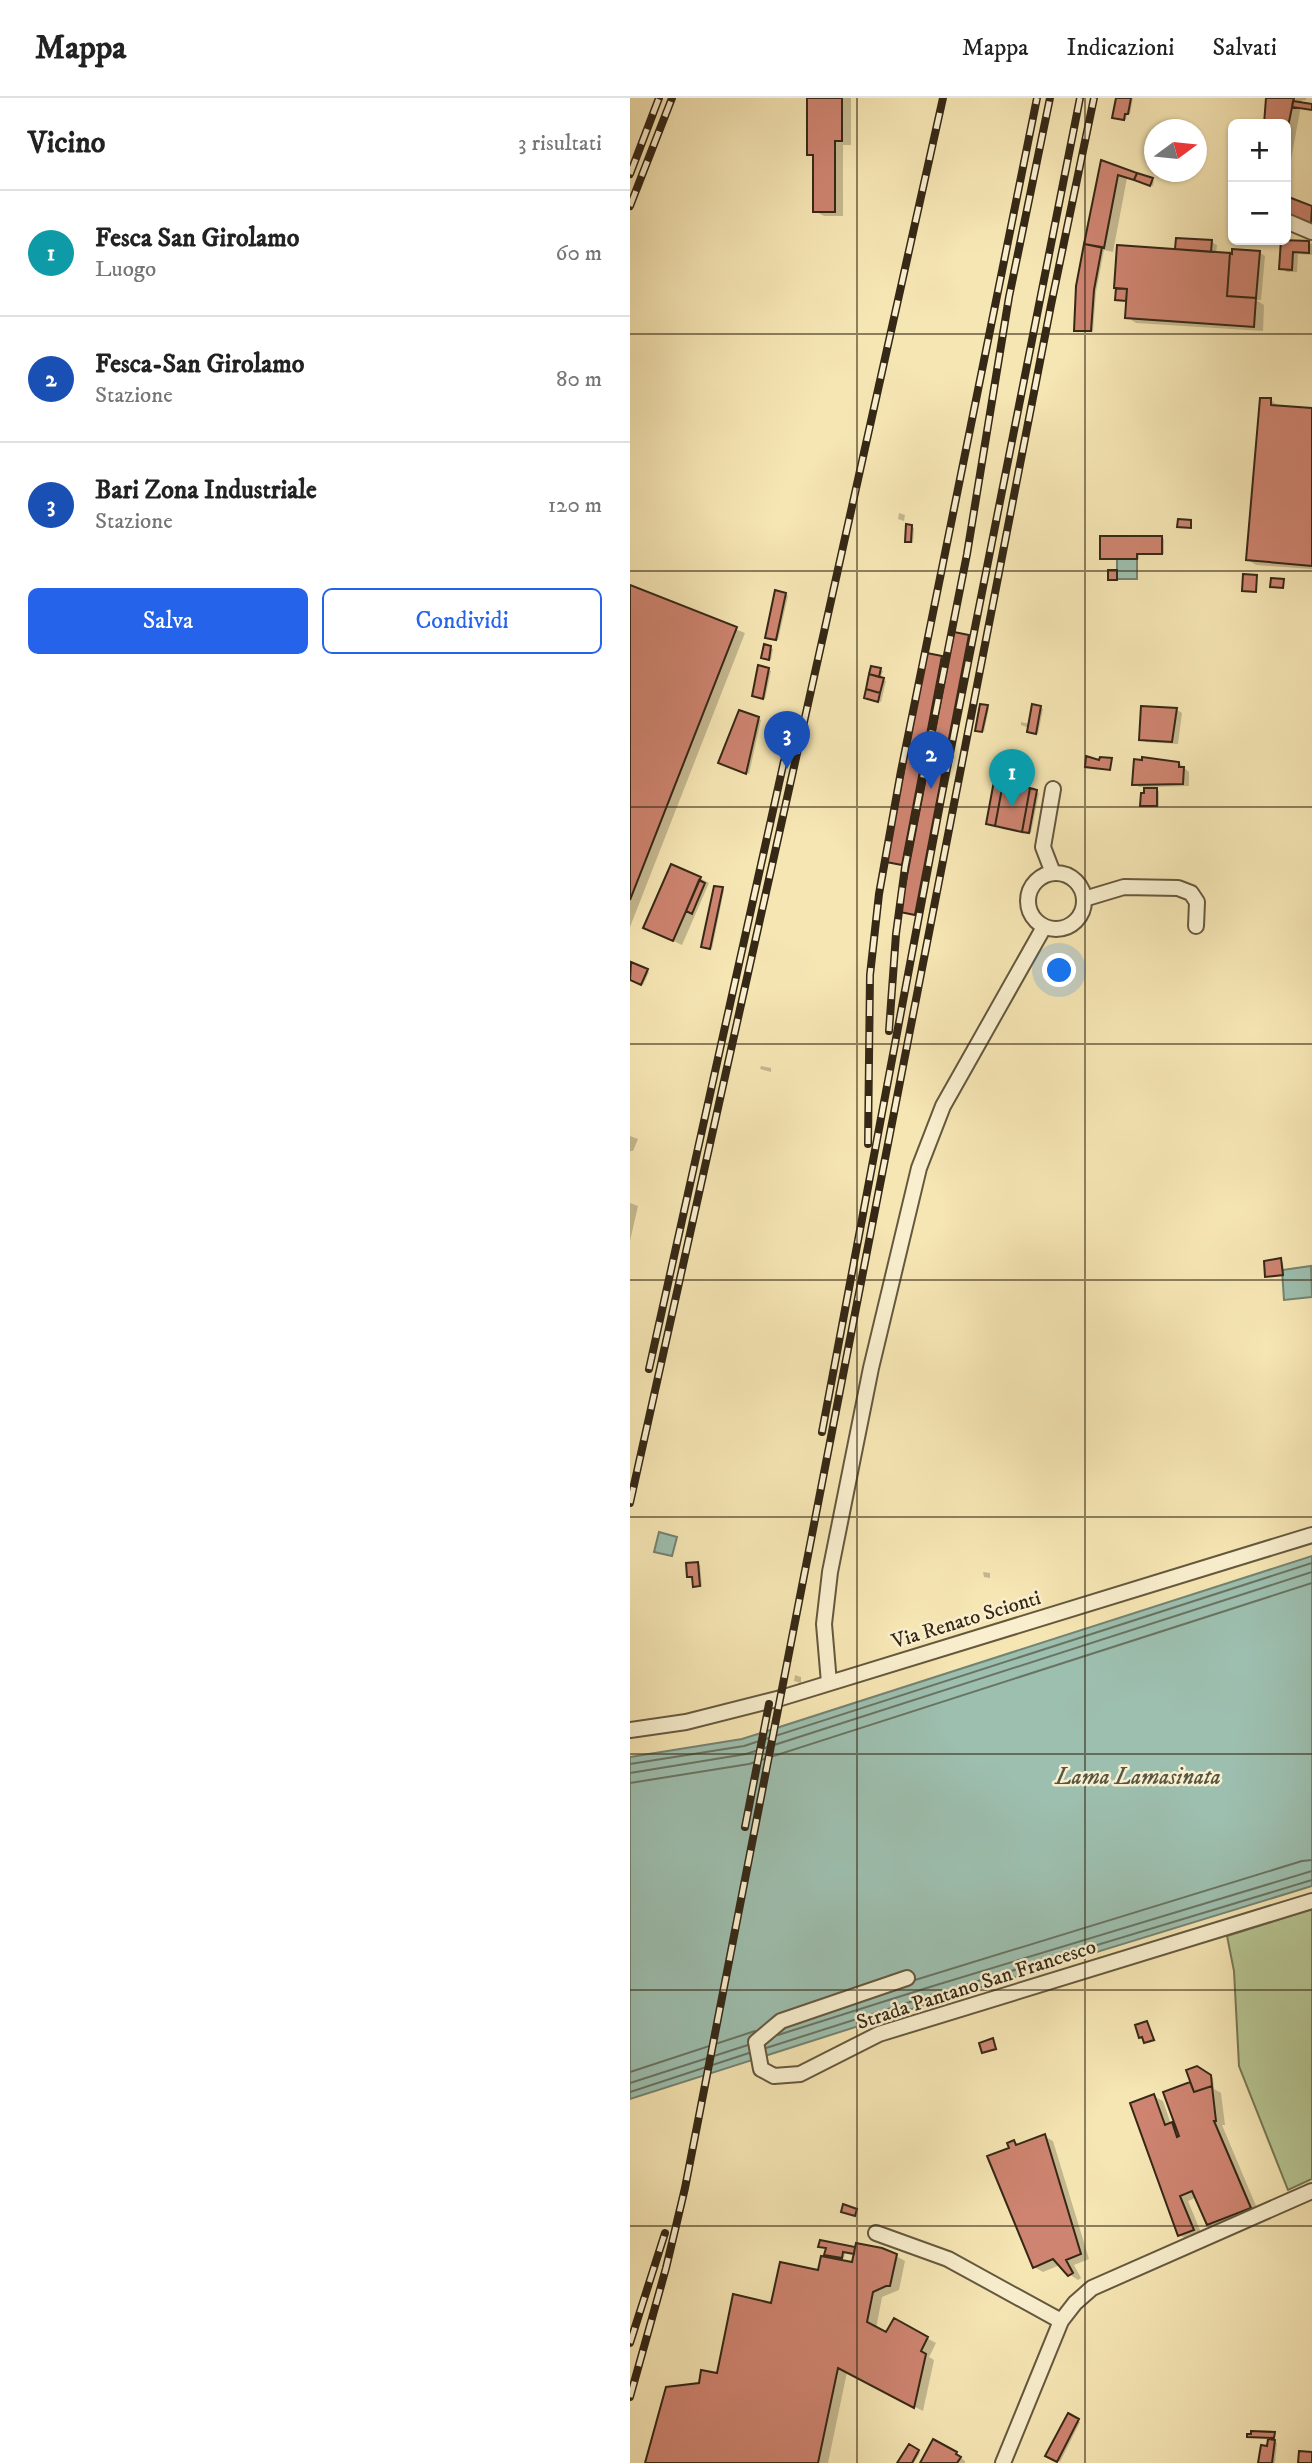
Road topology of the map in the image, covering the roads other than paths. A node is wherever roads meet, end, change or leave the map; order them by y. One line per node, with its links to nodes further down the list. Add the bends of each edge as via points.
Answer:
1 (1291, 223): 2 (street)
2 (1312, 232)
3 (1053, 789): 4 (street, via 1043,847)
4 (1053, 873): 5 (street, via 1077,882); 7 (street, via 1037,880 1028,896 1030,913)
5 (1084, 899): 6 (street, via 1124,887 1178,888 1191,893 1197,902); 7 (street, via 1072,925)
6 (1196, 926)
7 (1044, 927): 9 (street, via 943,1106 919,1168 871,1368 830,1572 824,1624)
8 (1312, 1535): 9 (street, Via Renato Scionti)
9 (828, 1683): 10 (street, Via Renato Scionti, via 686,1722)
10 (630, 1730)
11 (1312, 1902): 12 (street, Strada Pantano San Francesco, via 879,2034 800,2074 774,2076 761,2069 756,2042 780,2021)
12 (907, 1978)
13 (1312, 2191): 15 (street, via 1092,2288)
14 (876, 2233): 15 (street, via 948,2259)
15 (1061, 2321): 16 (street)
16 (1003, 2463)

